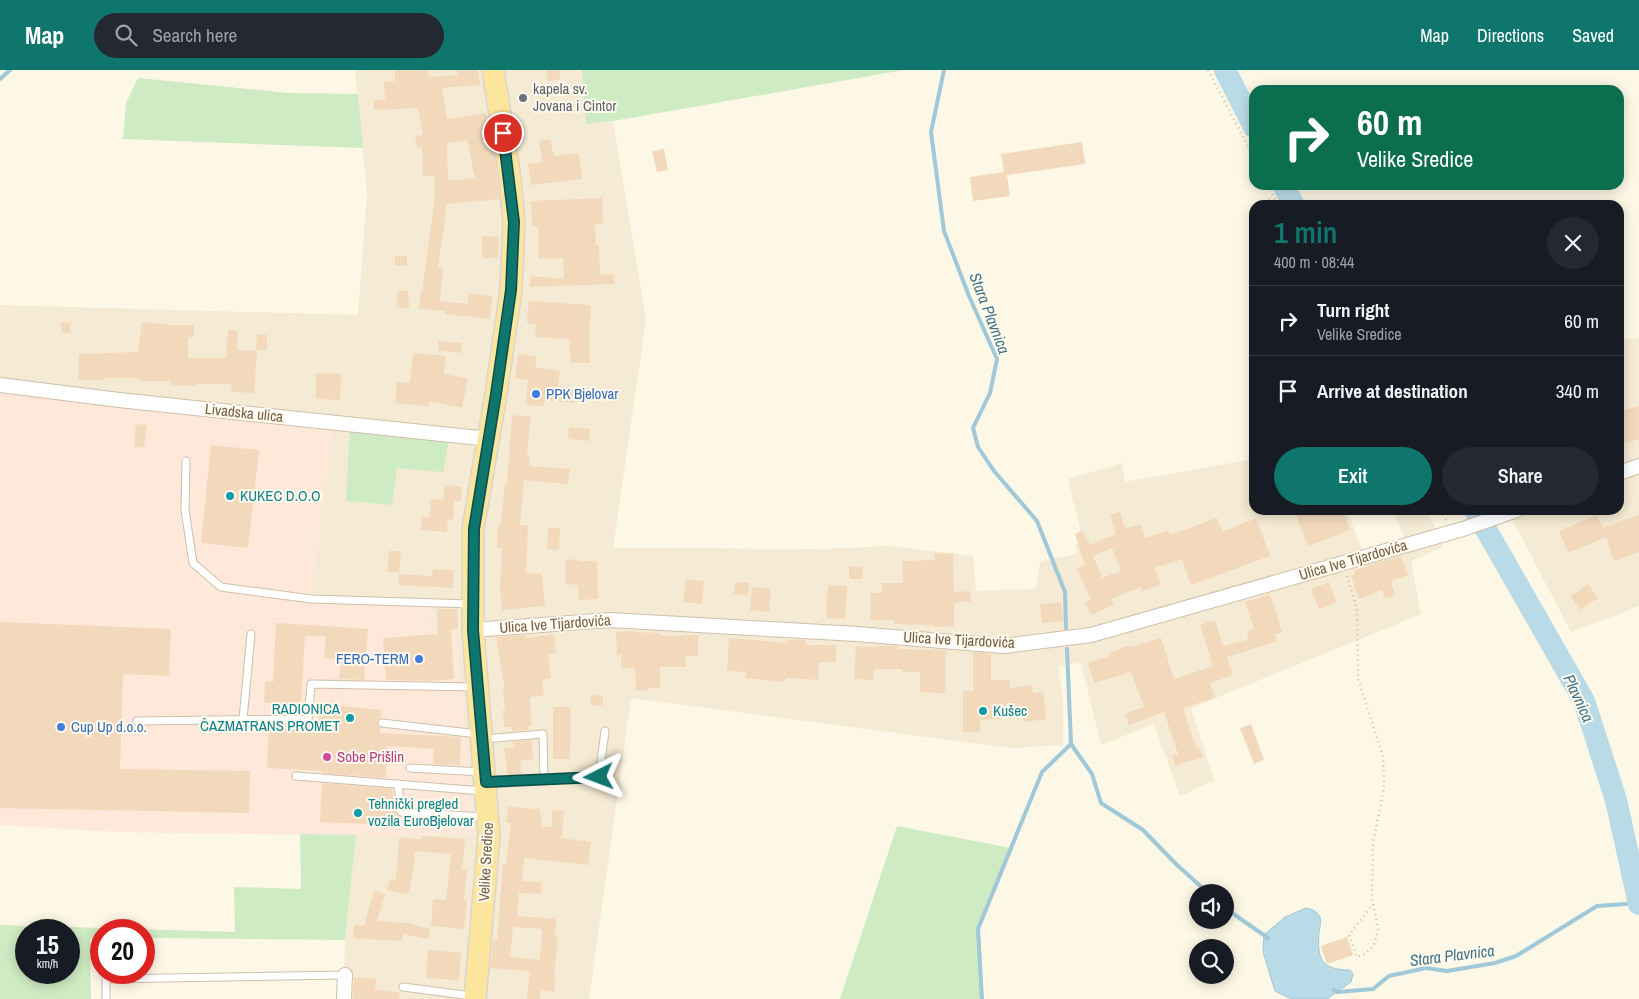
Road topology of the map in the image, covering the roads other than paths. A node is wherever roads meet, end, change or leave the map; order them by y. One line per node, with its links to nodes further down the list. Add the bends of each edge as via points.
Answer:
1 (493, 70): 3 (main road, Velike Sredice, via 514,222 511,290)
2 (0, 385): 3 (street, Livadska ulica)
3 (489, 438): 8 (main road, Velike Sredice, via 474,529)
4 (186, 461): 8 (lane, via 185,510 194,563 220,587 311,599)
5 (1639, 466): 6 (street)
6 (1624, 471)
7 (1510, 515): 9 (street, Ulica Ive Tijardovića, via 1091,636 1003,646 610,620)
8 (473, 605): 9 (main road, Velike Sredice)
9 (473, 630): 11 (main road, Velike Sredice)
10 (251, 634): 12 (lane)
11 (478, 687): 12 (lane, via 311,684 308,719); 16 (main road, Velike Sredice)
12 (243, 719): 13 (lane)
13 (137, 721)
14 (382, 723): 16 (lane)
15 (605, 731): 19 (lane, via 599,777)
16 (482, 736): 19 (lane, via 543,734); 20 (main road, Velike Sredice)
17 (410, 768): 20 (lane)
18 (296, 776): 21 (lane)
19 (544, 779): 20 (lane)
20 (486, 782): 21 (lane); 22 (main road, Velike Sredice)
21 (398, 784): 22 (lane, via 401,812)
22 (488, 817): 25 (main road, Velike Sredice)
23 (345, 976): 26 (lane, via 106,978); 27 (street)
24 (402, 987): 25 (lane)
25 (475, 998)
26 (106, 999)
27 (344, 999)

